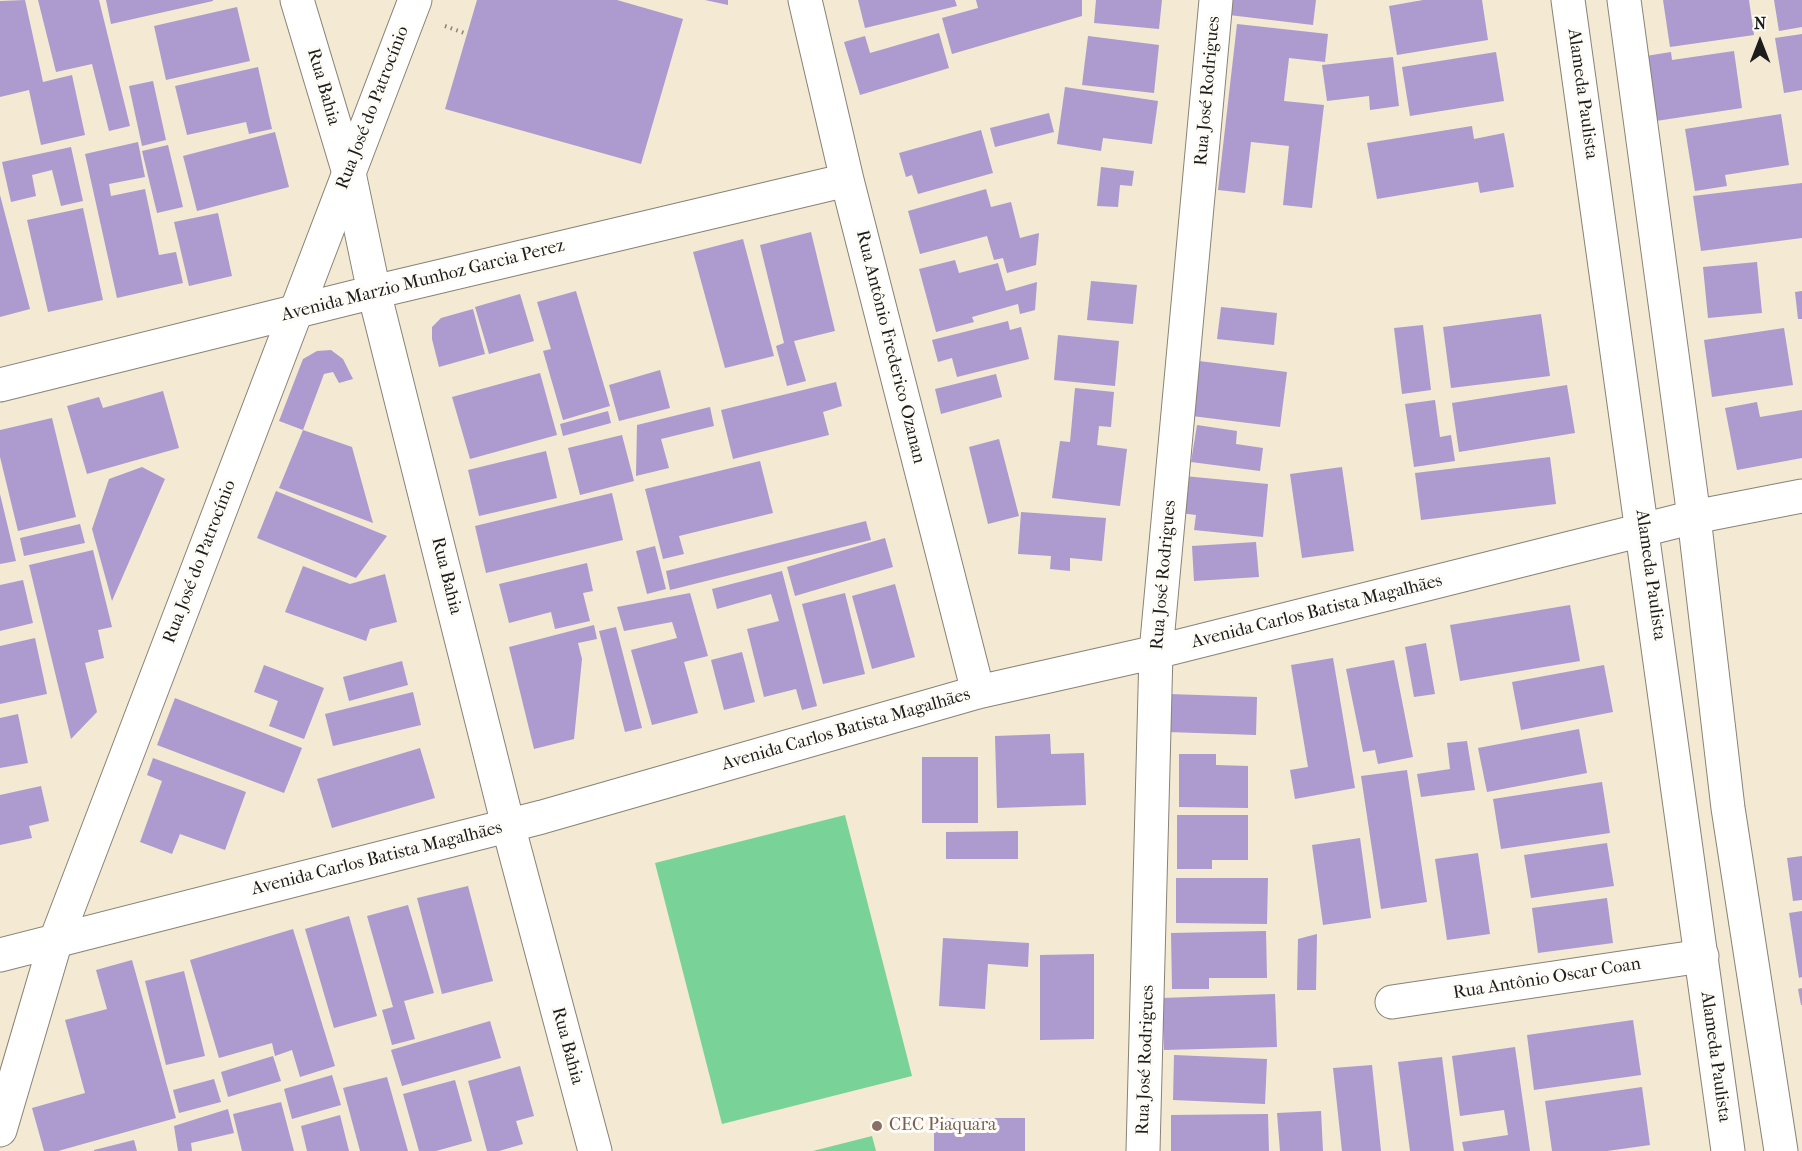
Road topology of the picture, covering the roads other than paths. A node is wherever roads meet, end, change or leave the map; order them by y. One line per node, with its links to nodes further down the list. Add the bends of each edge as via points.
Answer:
1 (297, 0): 7 (street, Rua Bahia)
2 (415, 0): 7 (street, Rua José do Patrocínio)
3 (806, 0): 8 (street, Rua Antônio Frederico Ozanan)
4 (1216, 0): 15 (street, Rua José Rodrigues)
5 (1568, 0): 14 (street, Alameda Paulista)
6 (1624, 0): 13 (street)
7 (349, 173): 9 (street, Rua Bahia); 10 (street, Rua José do Patrocínio)
8 (847, 180): 9 (street, Avenida Marzio Munhoz Garcia Perez); 16 (street, Rua Antônio Frederico Ozanan)
9 (375, 292): 10 (street, Avenida Marzio Munhoz Garcia Perez); 17 (street, Rua Bahia)
10 (296, 312): 11 (street, Avenida Marzio Munhoz Garcia Perez); 18 (street, Rua José do Patrocínio)
11 (0, 386)
12 (1802, 496): 13 (street, Avenida Carlos Batista Magalhães)
13 (1694, 517): 14 (street, Avenida Carlos Batista Magalhães); 26 (street, via 1728,808)
14 (1644, 529): 15 (street, Avenida Carlos Batista Magalhães); 20 (street, Alameda Paulista)
15 (1156, 652): 16 (street, Avenida Carlos Batista Magalhães); 24 (street, Rua José Rodrigues)
16 (978, 692): 17 (street, Avenida Carlos Batista Magalhães)
17 (508, 825): 18 (street, Avenida Carlos Batista Magalhães); 23 (street, Rua Bahia)
18 (56, 940): 19 (street, Avenida Carlos Batista Magalhães); 22 (street, Rua José do Patrocínio)
19 (0, 955)
20 (1702, 956): 21 (street, Rua Antônio Oscar Coan); 25 (street, Alameda Paulista)
21 (1392, 1002)
22 (0, 1130)
23 (595, 1151)
24 (1143, 1151)
25 (1728, 1151)
26 (1781, 1151)

